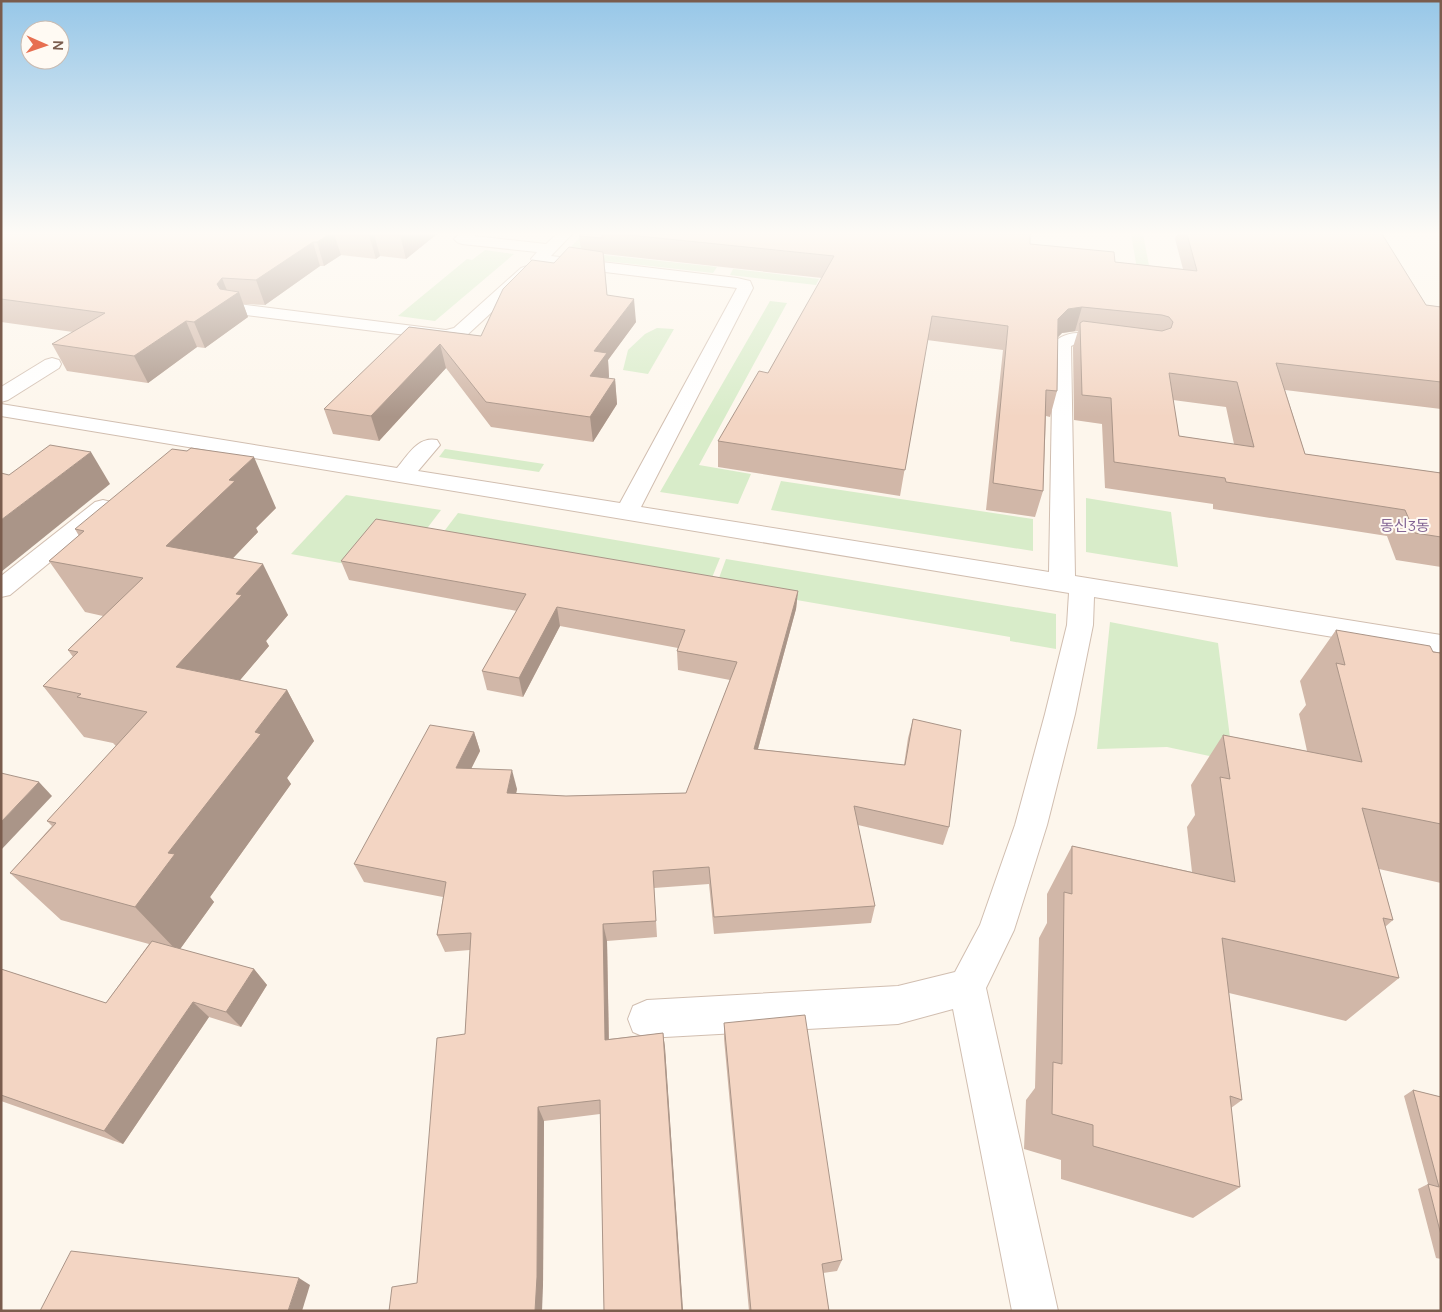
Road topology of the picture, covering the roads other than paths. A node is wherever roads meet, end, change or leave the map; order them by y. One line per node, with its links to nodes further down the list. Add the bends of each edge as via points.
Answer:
1 (500, 295): 3 (street, via 460,332 446,335)
2 (741, 295): 15 (street)
3 (238, 309)
4 (1133, 345): 16 (street, via 1075,338 1062,344)
5 (52, 364): 6 (street)
6 (1, 396)
7 (1, 410): 8 (street)
8 (24, 414): 9 (street); 10 (street)
9 (1, 429)
10 (186, 440): 12 (street); 13 (street)
11 (429, 446): 13 (street)
12 (164, 458)
13 (402, 475): 15 (street)
14 (118, 496): 17 (street)
15 (627, 512): 16 (street)
16 (1072, 585): 18 (street); 19 (street, via 1080,624 1060,714 1031,825 996,930)
17 (1, 589)
18 (1441, 645)
19 (967, 987): 20 (street, via 898,1005); 21 (street)
20 (647, 1019)
21 (1035, 1311)

